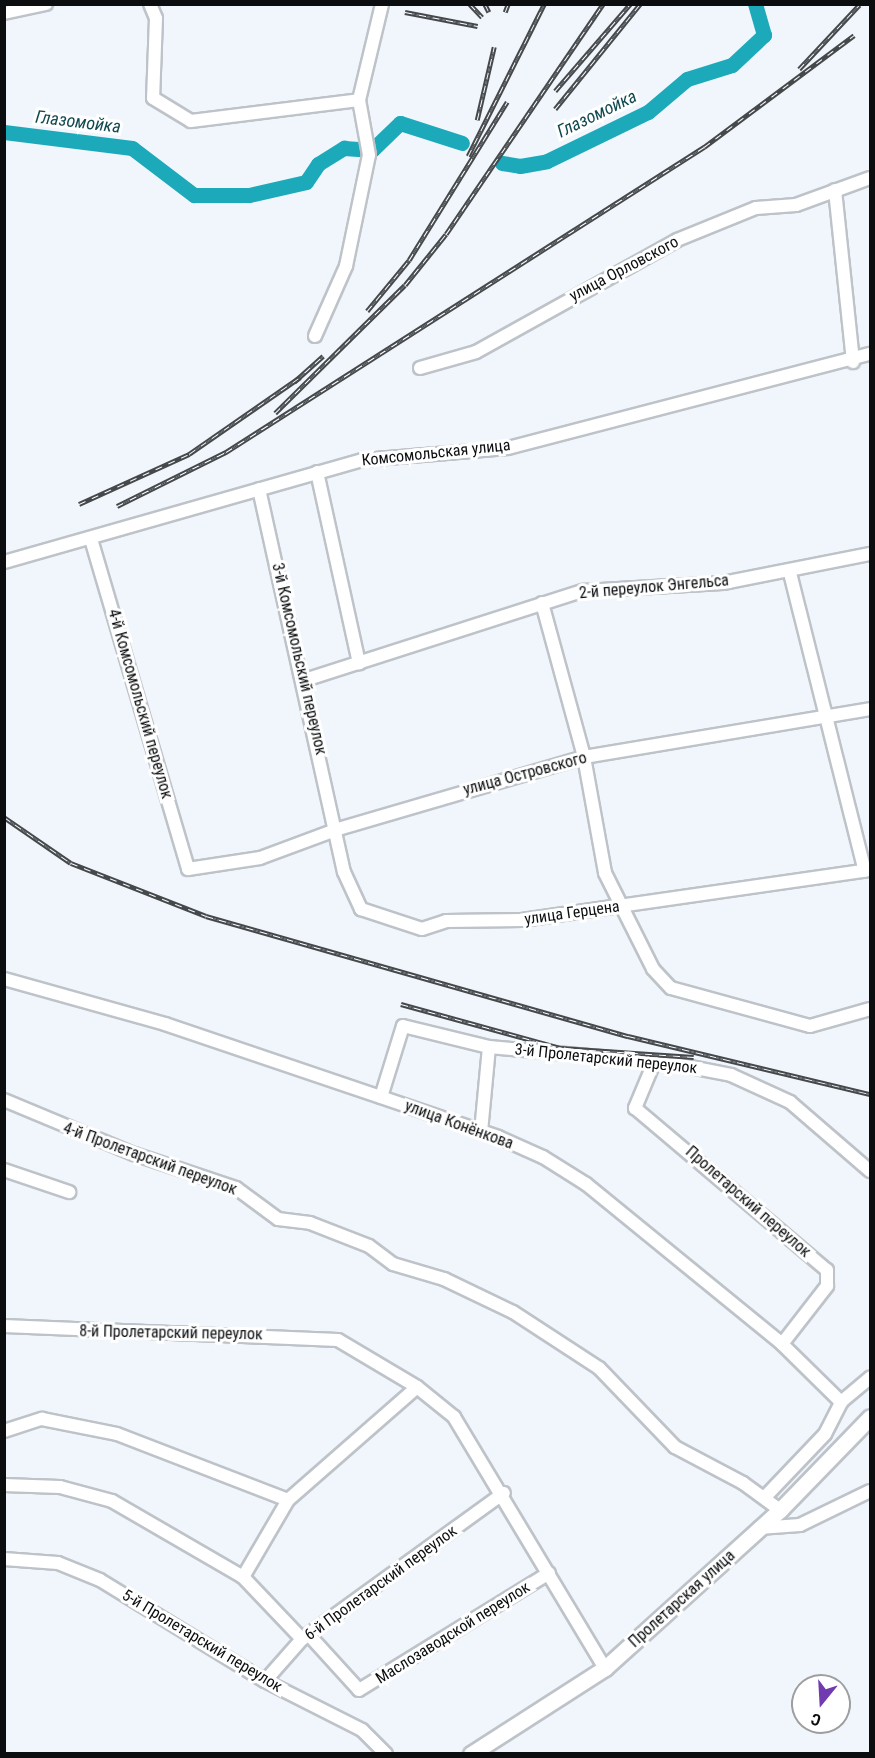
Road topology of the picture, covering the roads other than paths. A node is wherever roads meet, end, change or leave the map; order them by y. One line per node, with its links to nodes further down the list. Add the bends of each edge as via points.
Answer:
1 (46, 4): 4 (street)
2 (150, 4): 5 (street, via 156,18 153,98 191,121)
3 (382, 4): 5 (street)
4 (4, 13)
5 (359, 100): 8 (street, via 369,155 346,266)
6 (870, 178): 7 (street, улица Орловского)
7 (835, 190): 10 (street); 11 (street, улица Орловского, via 796,205 756,208 677,240 476,352)
8 (315, 336)
9 (870, 354): 10 (street, Комсомольская улица)
10 (853, 362): 12 (street, Комсомольская улица, via 508,448 411,453)
11 (420, 368)
12 (317, 472): 13 (street, Комсомольская улица); 19 (street)
13 (259, 489): 14 (street, Комсомольская улица); 20 (street, 3-й Комсомольский переулок)
14 (91, 539): 16 (street, Комсомольская улица); 25 (street, 4-й Комсомольский переулок)
15 (870, 554): 17 (street, 2-й переулок Энгельса)
16 (4, 562)
17 (790, 573): 18 (street, 2-й переулок Энгельса, via 583,591); 22 (street)
18 (542, 603): 19 (street, 2-й переулок Энгельса); 23 (street)
19 (359, 663): 20 (street, 2-й переулок Энгельса)
20 (305, 680): 24 (street, 3-й Комсомольский переулок)
21 (870, 709): 22 (street, улица Островского)
22 (828, 715): 23 (street, улица Островского); 26 (street)
23 (584, 757): 24 (street, улица Островского); 27 (street, via 605,873)
24 (338, 829): 25 (street, улица Островского, via 260,858); 27 (street, улица Герцена, via 350,891 361,909 389,922 422,929 446,921 522,920)
25 (188, 869)
26 (868, 871): 27 (street, улица Герцена)
27 (623, 906): 29 (street, via 653,969 671,988 810,1026)
28 (4, 979): 32 (street, улица Конёнкова, via 165,1024)
29 (870, 1009)
30 (489, 1047): 31 (street, 3-й Пролетарский переулок); 32 (street, 3-й Пролетарский переулок, via 403,1026); 34 (street)
31 (653, 1065): 36 (street, 3-й Пролетарский переулок, via 670,1063 757,1083 790,1102); 39 (street, Пролетарский переулок, via 635,1108 827,1270 827,1286)
32 (381, 1097): 34 (street, улица Конёнкова)
33 (4, 1100): 48 (street, 4-й Пролетарский переулок, via 123,1150 236,1188 278,1219 310,1223 369,1246 393,1264 444,1279 513,1312 598,1368 675,1447)
34 (481, 1131): 39 (street, улица Конёнкова, via 543,1157 586,1184)
35 (4, 1170): 37 (street)
36 (870, 1171)
37 (69, 1192)
38 (4, 1326): 41 (street, 8-й Пролетарский переулок, via 338,1340)
39 (782, 1344): 42 (street, улица Конёнкова)
40 (870, 1378): 42 (street)
41 (417, 1387): 47 (street, via 454,1417); 49 (street)
42 (841, 1402): 48 (street, via 825,1434)
43 (870, 1417): 50 (main road, Пролетарская улица)
44 (4, 1431): 49 (street, via 42,1419 117,1434)
45 (4, 1485): 54 (street, via 60,1487 112,1501)
46 (870, 1491): 51 (street, via 800,1525)
47 (504, 1493): 53 (street); 55 (street, 6-й Пролетарский переулок)
48 (765, 1497): 50 (street, 4-й Пролетарский переулок)
49 (288, 1500): 54 (street)
50 (780, 1510): 51 (main road, Пролетарская улица)
51 (759, 1527): 56 (main road, Пролетарская улица)
52 (4, 1559): 57 (street, 5-й Пролетарский переулок, via 58,1563 100,1580)
53 (549, 1574): 55 (street, Маслозаводской переулок, via 359,1690); 56 (street)
54 (243, 1577): 55 (street)
55 (306, 1637): 57 (street, 6-й Пролетарский переулок)
56 (605, 1668): 59 (main road, Пролетарская улица)
57 (265, 1681): 58 (street, 5-й Пролетарский переулок, via 362,1730)
58 (386, 1754)
59 (471, 1754)

